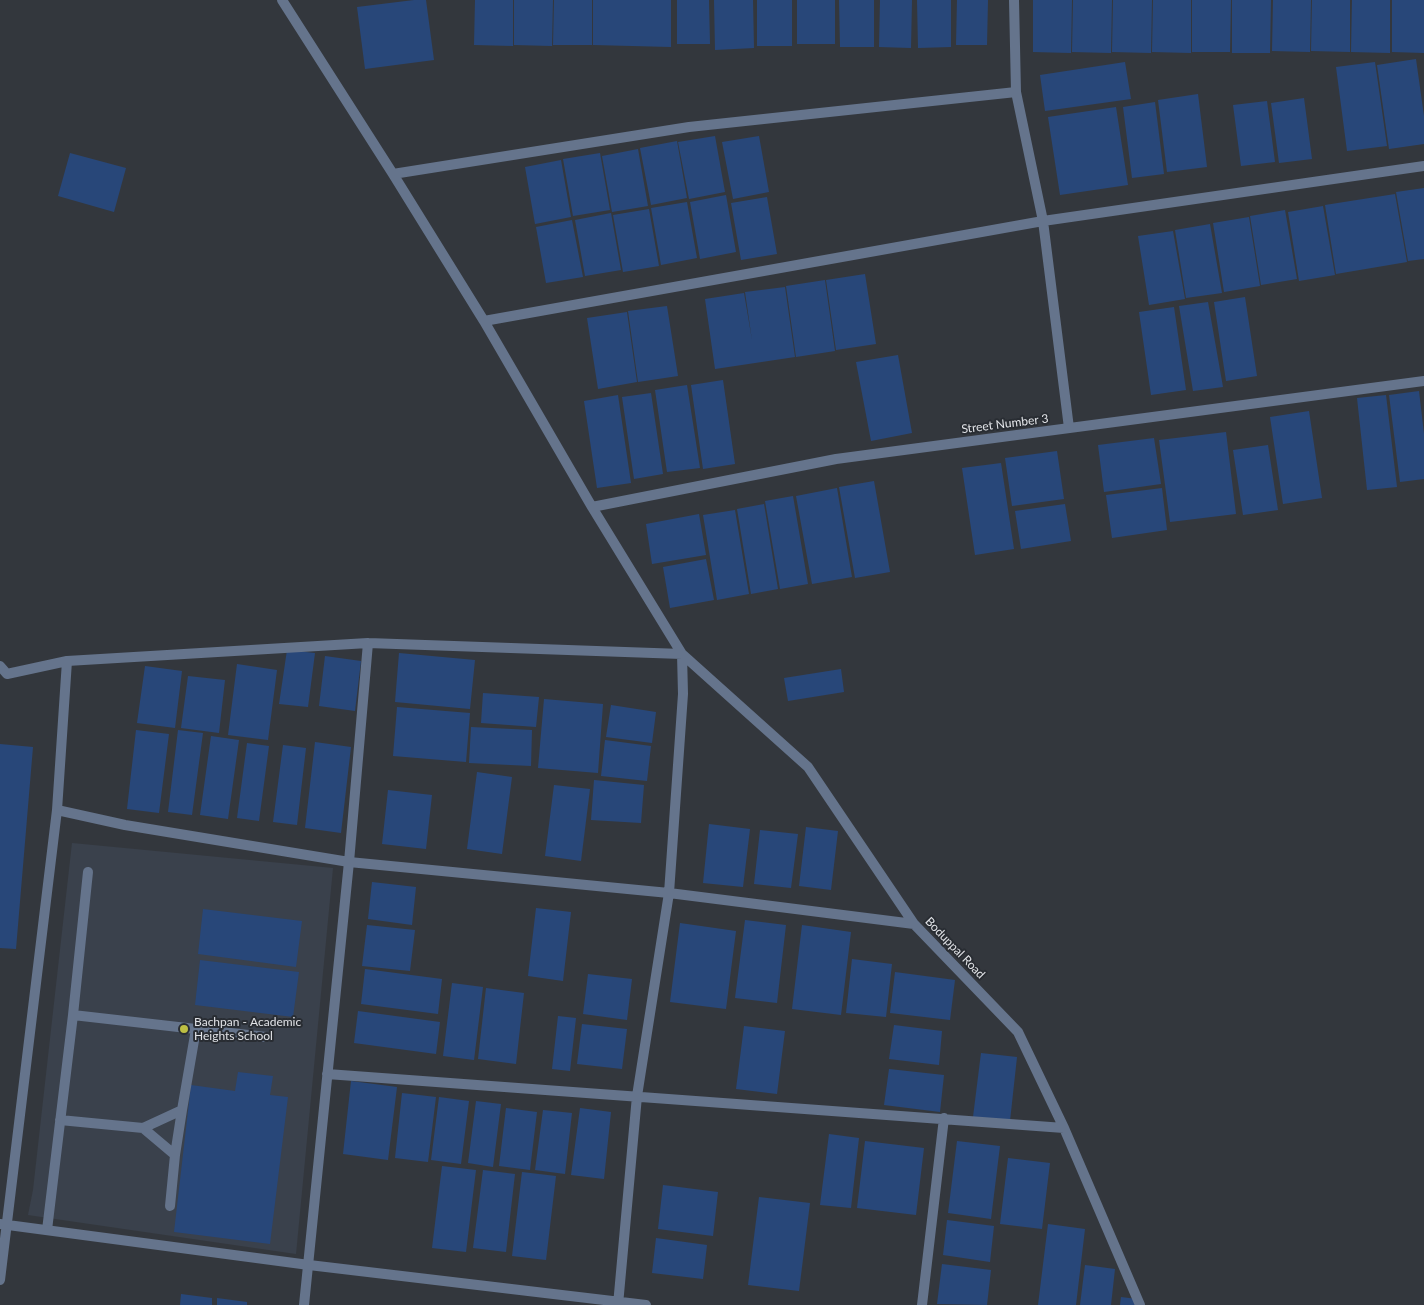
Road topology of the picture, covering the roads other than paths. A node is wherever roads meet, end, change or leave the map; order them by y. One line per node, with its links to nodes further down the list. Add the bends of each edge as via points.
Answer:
1 (282, 0): 5 (street)
2 (1014, 0): 3 (street)
3 (1016, 92): 5 (street, via 689,127); 6 (street)
4 (1424, 166): 6 (street)
5 (393, 174): 7 (street)
6 (1043, 221): 7 (street); 9 (street)
7 (484, 321): 10 (street)
8 (1424, 381): 9 (street, Street Number 3)
9 (1069, 428): 10 (street, Street Number 3, via 836,459)
10 (592, 507): 12 (street)
11 (368, 643): 12 (street); 13 (street); 16 (street)
12 (682, 654): 18 (street, via 683,694); 19 (street, Boduppal Road, via 808,767)
13 (67, 662): 14 (street, via 7,674); 15 (street)
14 (0, 666)
15 (57, 810): 16 (street, via 125,825); 32 (street)
16 (349, 862): 18 (street); 23 (street)
17 (88, 872): 20 (street)
18 (668, 893): 19 (street); 24 (street)
19 (914, 924): 29 (street, Boduppal Road, via 1018,1032)
20 (73, 1016): 21 (street); 27 (street)
21 (196, 1029): 22 (street); 25 (street)
22 (266, 1037)
23 (327, 1074): 24 (street); 34 (street)
24 (637, 1096): 26 (street); 36 (street)
25 (182, 1110): 28 (street); 30 (street)
26 (944, 1118): 29 (street); 39 (street)
27 (60, 1120): 28 (street); 33 (street)
28 (142, 1128): 30 (street)
29 (1064, 1128): 40 (street, Boduppal Road)
30 (175, 1155): 31 (street)
31 (170, 1206)
32 (3, 1225): 33 (street); 35 (street)
33 (47, 1230): 34 (street)
34 (309, 1265): 36 (street); 37 (street)
35 (0, 1280)
36 (618, 1303): 38 (street)
37 (304, 1305)
38 (646, 1305)
39 (922, 1305)
40 (1140, 1305)

